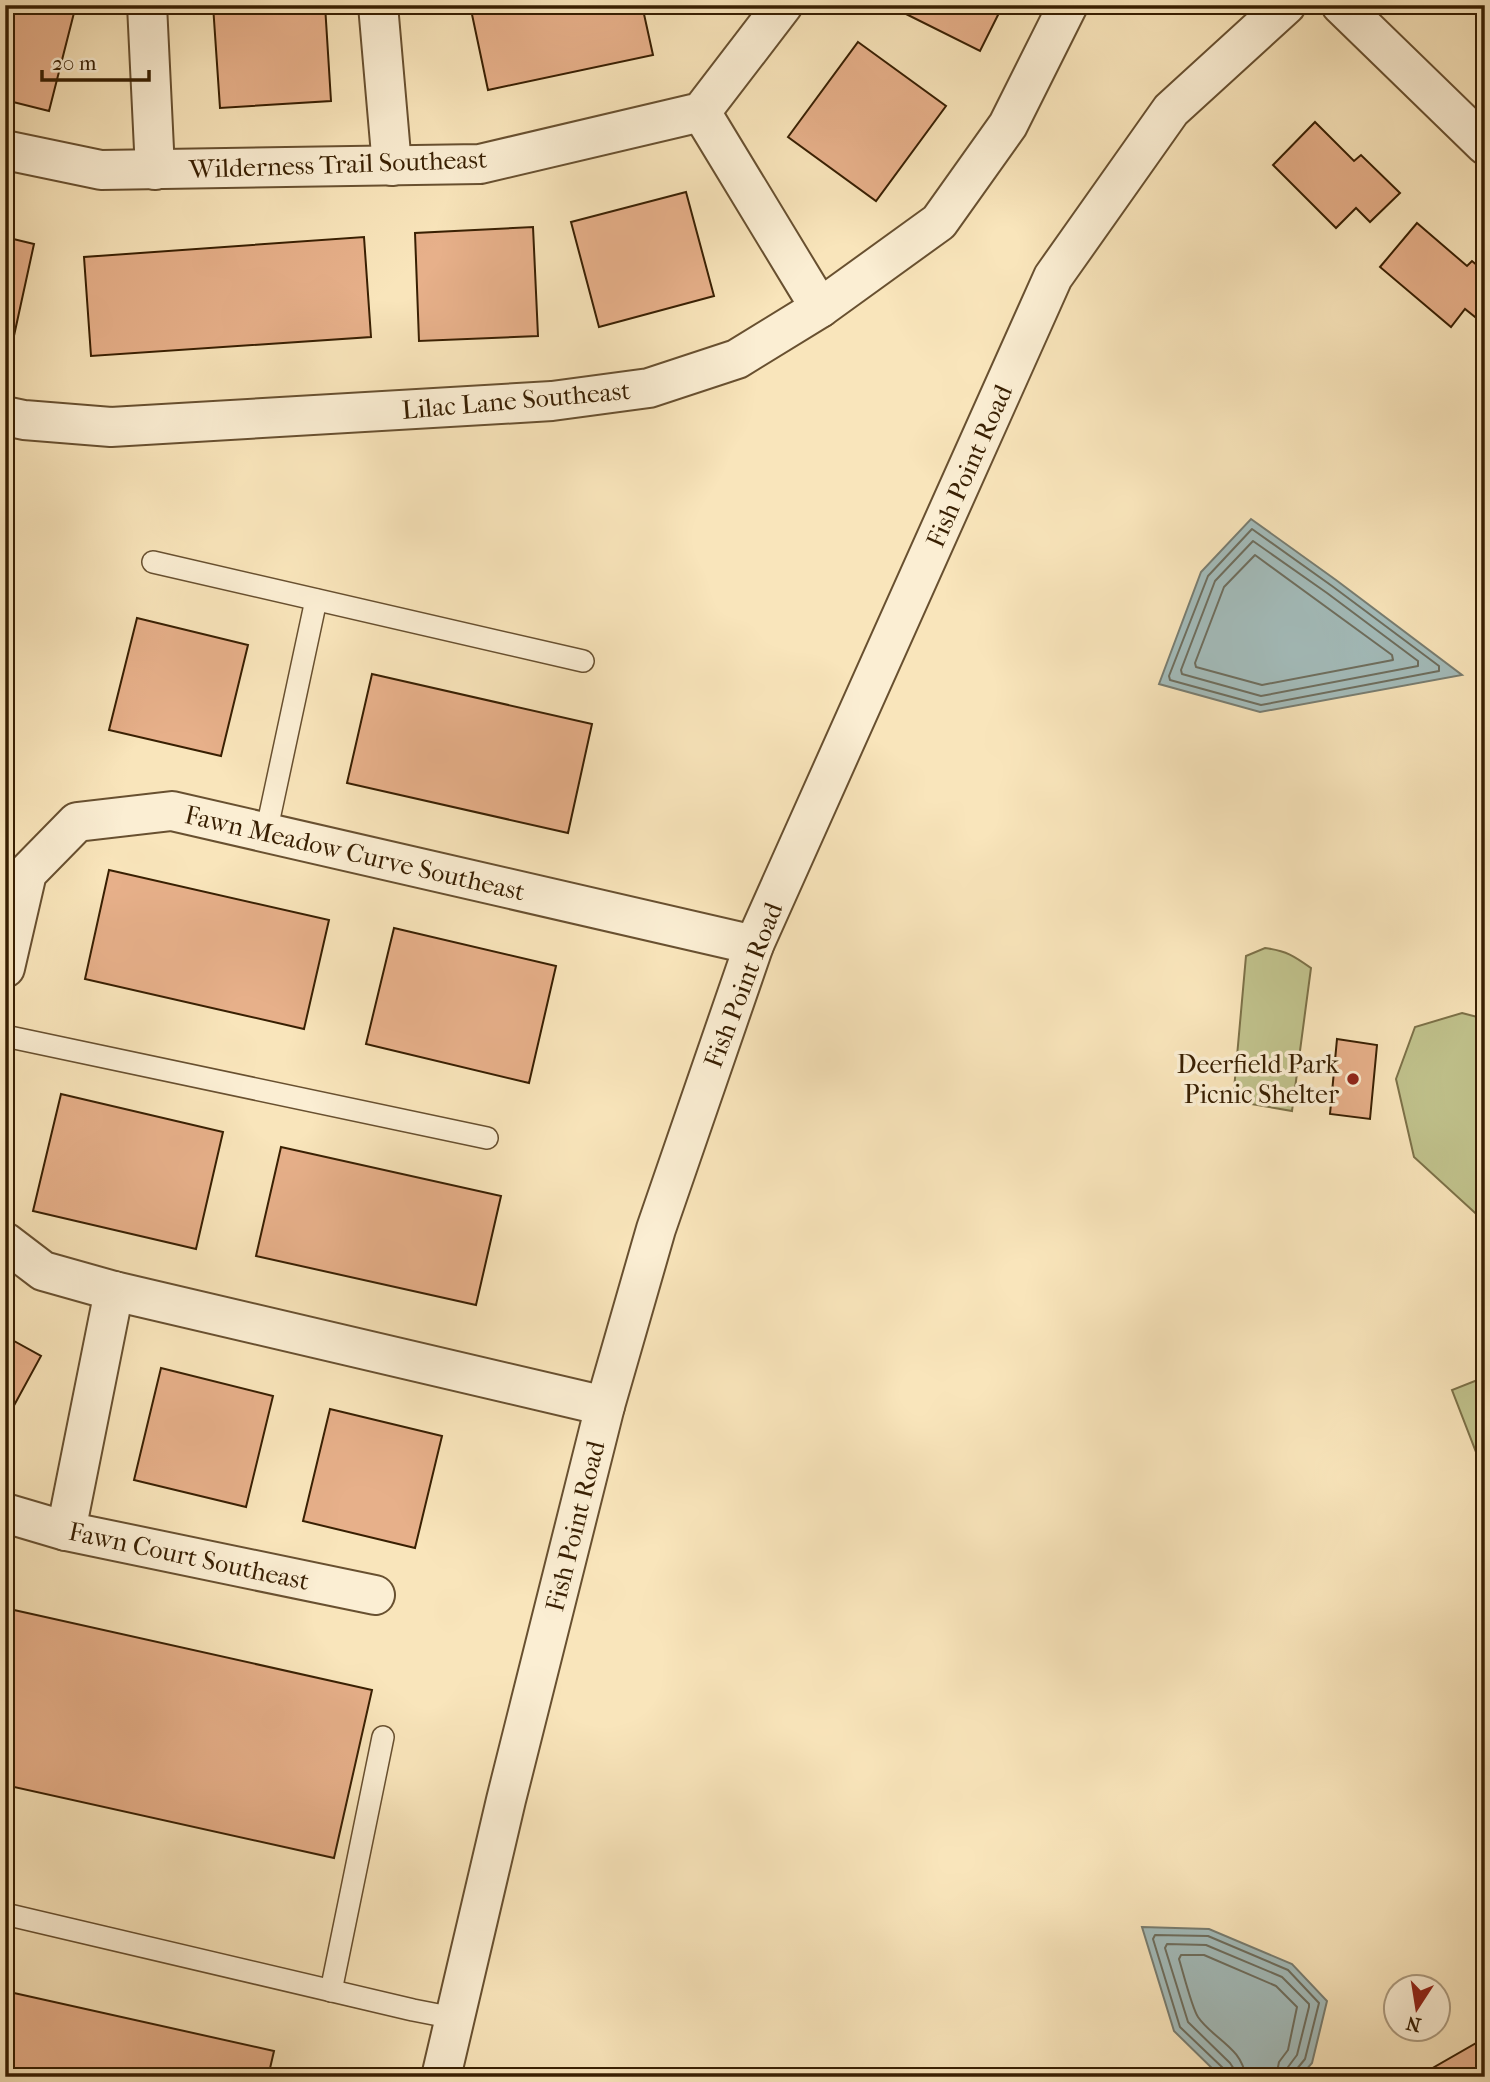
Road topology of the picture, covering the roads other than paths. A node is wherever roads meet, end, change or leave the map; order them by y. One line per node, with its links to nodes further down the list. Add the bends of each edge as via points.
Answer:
1 (147, 5): 11 (street)
2 (378, 5): 10 (street)
3 (783, 5): 7 (street)
4 (1068, 5): 12 (street, Lilac Lane Southeast, via 1008,125 939,222)
5 (1286, 5): 18 (street, Fish Point Road, via 1171,110 1053,277)
6 (1341, 5): 8 (street)
7 (701, 112): 10 (street, Wilderness Trail Southeast, via 480,164); 12 (street)
8 (1485, 145)
9 (5, 150): 11 (street, Wilderness Trail Southeast, via 101,170)
10 (392, 166): 11 (street, Wilderness Trail Southeast)
11 (155, 170)
12 (820, 308): 13 (street, Lilac Lane Southeast, via 737,359 649,388 552,401 111,427)
13 (5, 416)
14 (153, 562): 15 (lane)
15 (316, 600): 16 (lane); 17 (lane)
16 (583, 662)
17 (267, 833): 18 (street, Fawn Meadow Curve Southeast); 19 (street, Fawn Meadow Curve Southeast, via 172,811 77,822 27,873)
18 (754, 945): 24 (street, Fish Point Road, via 656,1229)
19 (5, 968)
20 (5, 1036): 21 (lane)
21 (487, 1138)
22 (5, 1242): 23 (street, via 43,1271)
23 (114, 1291): 24 (street); 26 (street)
24 (605, 1406): 31 (street, Fish Point Road)
25 (5, 1513): 26 (street, Fawn Court Southeast)
26 (66, 1531): 27 (street, Fawn Court Southeast)
27 (375, 1595)
28 (383, 1737): 30 (lane)
29 (5, 1914): 30 (lane)
30 (331, 1991): 31 (lane)
31 (454, 2018): 32 (street, Fish Point Road)
32 (441, 2077)

